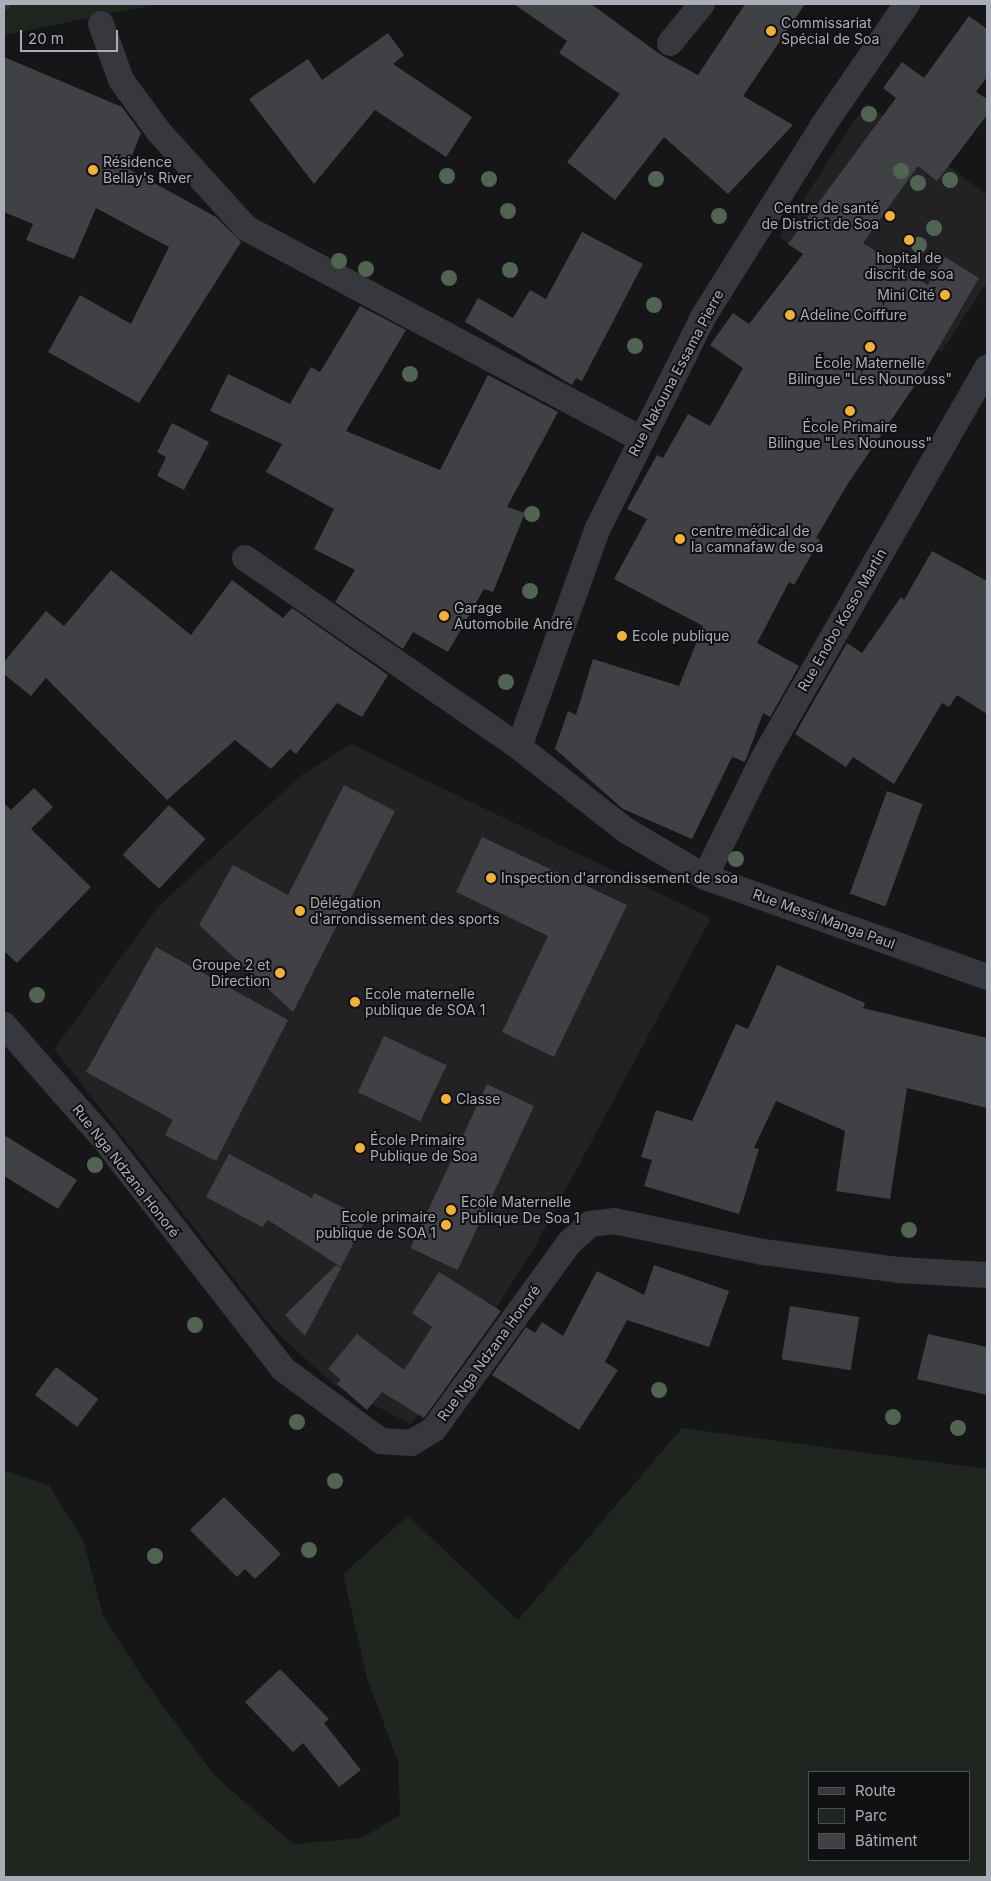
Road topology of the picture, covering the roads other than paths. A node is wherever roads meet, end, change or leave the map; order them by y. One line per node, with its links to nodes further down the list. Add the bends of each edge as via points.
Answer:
1 (702, 4): 4 (street)
2 (908, 4): 6 (street, Rue Nakouna Essama Pierre, via 822,127 708,309)
3 (101, 24): 6 (street, via 121,80 159,132 246,228)
4 (670, 43)
5 (987, 368): 9 (street, Rue Enobo Kosso Martin, via 763,759)
6 (639, 438): 8 (street, Rue Nakouna Essama Pierre, via 563,617)
7 (245, 558): 8 (street, Rue Messi Manga Paul)
8 (519, 747): 9 (street, Rue Messi Manga Paul, via 627,831)
9 (706, 876): 10 (street, Rue Messi Manga Paul)
10 (987, 977)
11 (4, 1025): 12 (street, Rue Nga Ndzana Honoré, via 105,1140 283,1369 381,1441 411,1443 434,1429 569,1243 590,1224 614,1221 763,1252 888,1268)
12 (987, 1274)

